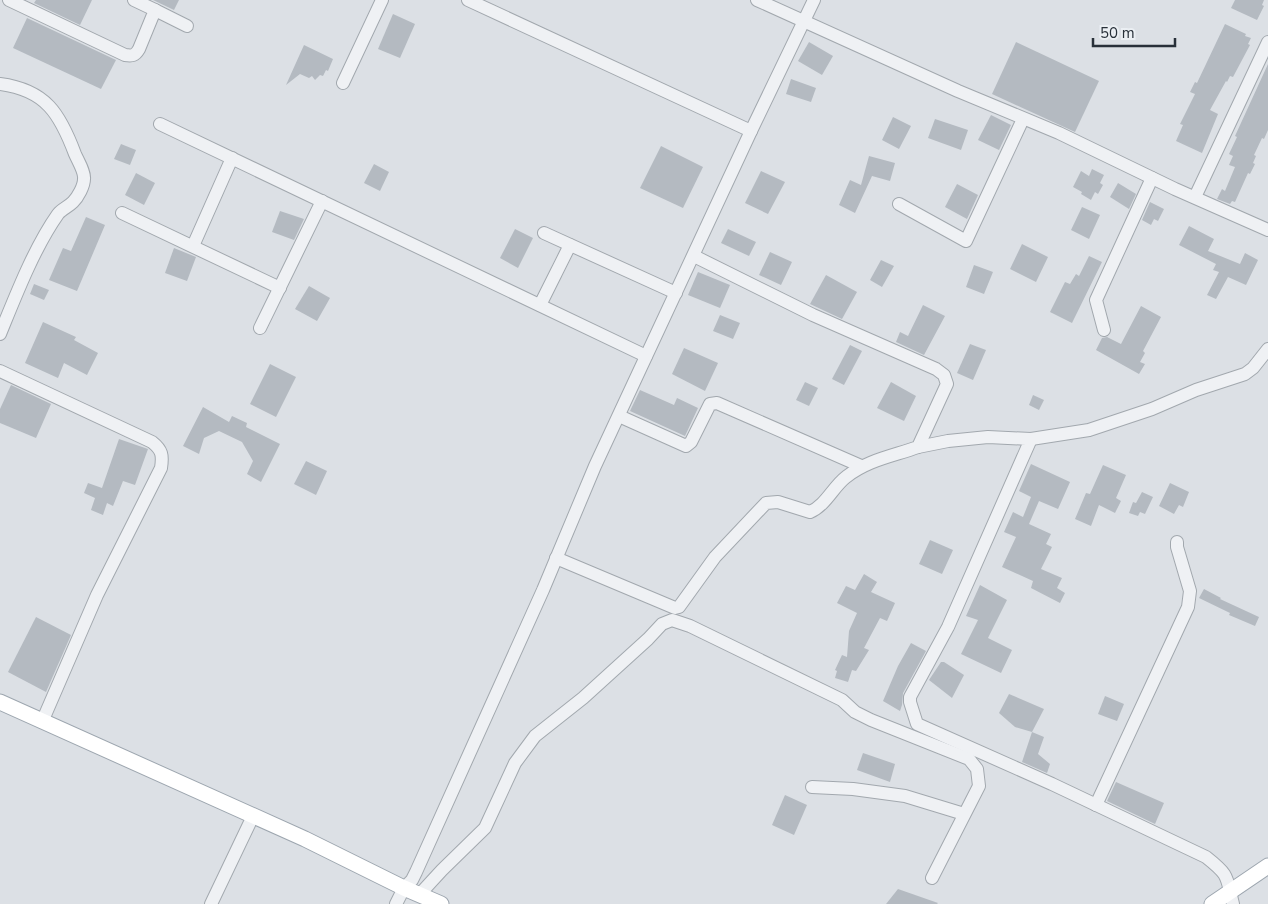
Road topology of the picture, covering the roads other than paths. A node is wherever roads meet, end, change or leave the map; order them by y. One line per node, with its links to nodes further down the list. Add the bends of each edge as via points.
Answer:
1 (9, 0): 7 (street, via 132,56 140,49)
2 (134, 0): 7 (street)
3 (382, 0): 12 (street)
4 (468, 0): 15 (street)
5 (757, 0): 8 (street)
6 (814, 0): 8 (street)
7 (155, 10): 9 (street)
8 (804, 21): 13 (street, via 958,92); 15 (street)
9 (187, 26)
10 (1268, 42): 18 (street)
11 (0, 84): 32 (street, via 40,97 53,108 85,178 80,192 59,212 46,235)
12 (343, 84)
13 (1023, 118): 17 (street); 20 (street, via 966,241)
14 (160, 124): 16 (street)
15 (751, 131): 26 (street)
16 (232, 158): 19 (street); 25 (street)
17 (1152, 178): 18 (street); 31 (street, via 1096,300)
18 (1195, 197): 22 (street)
19 (322, 201): 27 (street); 29 (street)
20 (898, 204)
21 (122, 213): 25 (street)
22 (1268, 230)
23 (544, 234): 24 (street)
24 (570, 245): 28 (street); 29 (street)
25 (192, 246): 27 (street)
26 (694, 256): 28 (street); 38 (street, via 813,315 944,374 947,384)
27 (280, 288): 30 (street)
28 (676, 293): 34 (street)
29 (540, 305): 34 (street)
30 (260, 328)
31 (1104, 330)
32 (0, 334)
33 (1268, 349): 37 (street, via 1245,374 1090,430)
34 (646, 356): 36 (street)
35 (0, 371): 43 (street, via 152,442 163,454 161,468 97,595)
36 (619, 416): 39 (street, via 686,446 710,404 717,403); 41 (street)
37 (1030, 439): 38 (street, via 988,437); 45 (street, via 948,626 910,702 920,726)
38 (918, 447): 39 (street)
39 (861, 466): 41 (street, via 810,512 778,502 766,503 715,557 679,607)
40 (1177, 542): 45 (street, via 1190,591 1188,607)
41 (556, 558): 50 (street, via 416,872)
42 (0, 702): 43 (main road)
43 (42, 722): 47 (main road)
44 (812, 787): 46 (street, via 853,788 905,796)
45 (1096, 805): 52 (street, via 1206,857 1223,870)
46 (964, 814): 49 (street); 51 (street, via 979,786 976,769 969,759 871,720 842,700 672,620 662,624 583,698 535,736 515,764 485,828)
47 (253, 816): 50 (main road); 53 (street)
48 (1268, 866): 52 (main road)
49 (932, 878)
50 (404, 888): 51 (main road); 54 (street)
51 (419, 895): 55 (main road)
52 (1231, 898): 56 (main road)
53 (211, 904)
54 (396, 904)
55 (441, 904)
56 (1212, 904)

